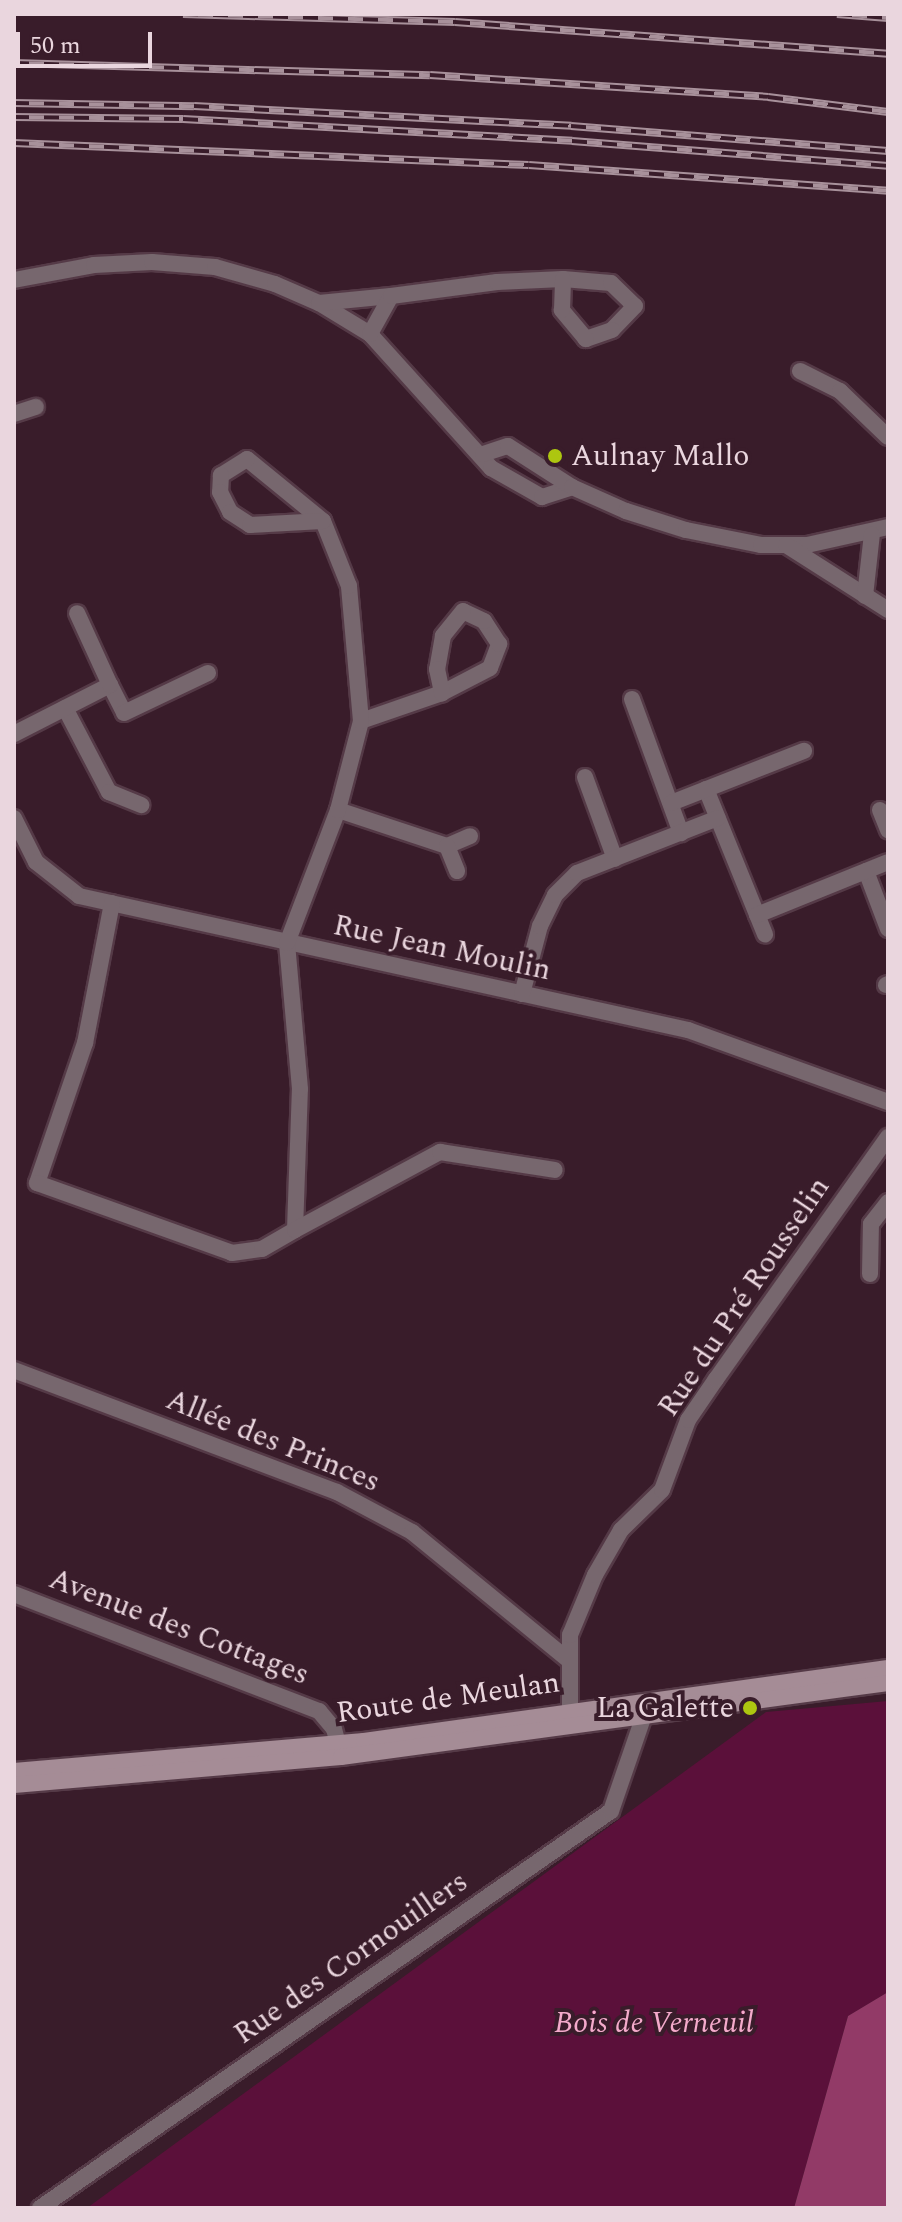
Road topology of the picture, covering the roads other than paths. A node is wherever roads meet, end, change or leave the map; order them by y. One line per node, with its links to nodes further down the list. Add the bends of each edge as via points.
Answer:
1 (563, 279): 1 (street, via 611,283 635,306 612,330 586,339 562,310); 3 (street)
2 (14, 280): 4 (street, via 94,265 152,262 215,267)
3 (391, 296): 4 (street); 5 (street)
4 (319, 303): 5 (street)
5 (370, 334): 10 (street, via 467,444)
6 (800, 371): 9 (street, via 840,391)
7 (36, 407): 8 (street)
8 (14, 414)
9 (888, 437)
10 (483, 454): 11 (street, via 508,446); 11 (street, via 491,468 531,494 542,497)
11 (572, 487): 14 (street, via 686,530)
12 (323, 521): 12 (street, via 247,459 221,475 220,492 230,512 250,525); 23 (street, via 349,586)
13 (880, 531): 14 (street); 15 (street)
14 (786, 545): 15 (street)
15 (865, 596): 16 (street)
16 (888, 610)
17 (77, 613): 19 (street)
18 (208, 673): 19 (street, via 124,713)
19 (110, 685): 22 (street)
20 (442, 693): 20 (street, via 490,668 499,644 484,621 463,611 443,636 437,669); 23 (street)
21 (632, 699): 28 (street)
22 (65, 708): 24 (street); 29 (street, via 109,792)
23 (361, 721): 30 (street)
24 (14, 734)
25 (804, 751): 27 (street)
26 (585, 777): 38 (street)
27 (706, 789): 28 (street); 33 (street)
28 (671, 803): 35 (street)
29 (142, 805)
30 (338, 810): 37 (street); 47 (street)
31 (880, 810): 34 (street)
32 (14, 818): 43 (street, Rue Jean Moulin, via 36,862 56,881 79,896)
33 (718, 818): 35 (street); 44 (street)
34 (888, 830)
35 (681, 833): 38 (street)
36 (470, 836): 37 (street)
37 (447, 846): 40 (street)
38 (615, 859): 48 (street, via 577,873 555,895 540,926)
39 (888, 862): 41 (street)
40 (457, 871)
41 (866, 871): 42 (street); 44 (street)
42 (881, 891): 45 (street)
43 (112, 903): 47 (street, Rue Jean Moulin); 54 (street, via 85,1043 37,1183 232,1253 262,1249)
44 (757, 915): 46 (street)
45 (888, 929)
46 (765, 934)
47 (287, 943): 48 (street, Rue Jean Moulin); 54 (street, via 300,1089)
48 (522, 994): 49 (street, Rue Jean Moulin, via 688,1030)
49 (888, 1102)
50 (888, 1137): 58 (street, Rue du Pré Rousselin, via 688,1420 662,1490 621,1530 595,1575 570,1635)
51 (555, 1170): 54 (street, via 440,1152)
52 (885, 1206): 53 (street); 55 (street, via 871,1224)
53 (888, 1228)
54 (295, 1230)
55 (870, 1274)
56 (14, 1370): 58 (street, Allée des Princes, via 337,1492 412,1532)
57 (14, 1594): 63 (street, Avenue des Cottages, via 319,1711 329,1718)
58 (567, 1659): 62 (street, Rue du Pré Rousselin)
59 (888, 1668): 62 (main road, Route de Meulan)
60 (888, 1683): 61 (main road, Route de Meulan)
61 (644, 1715): 62 (main road, Route de Meulan); 66 (street, Rue des Cornouillers, via 611,1811)
62 (569, 1718): 63 (main road, Route de Meulan)
63 (340, 1750): 64 (main road, Route de Meulan); 65 (main road, Route de Meulan)
64 (14, 1771)
65 (14, 1785)
66 (40, 2208)

